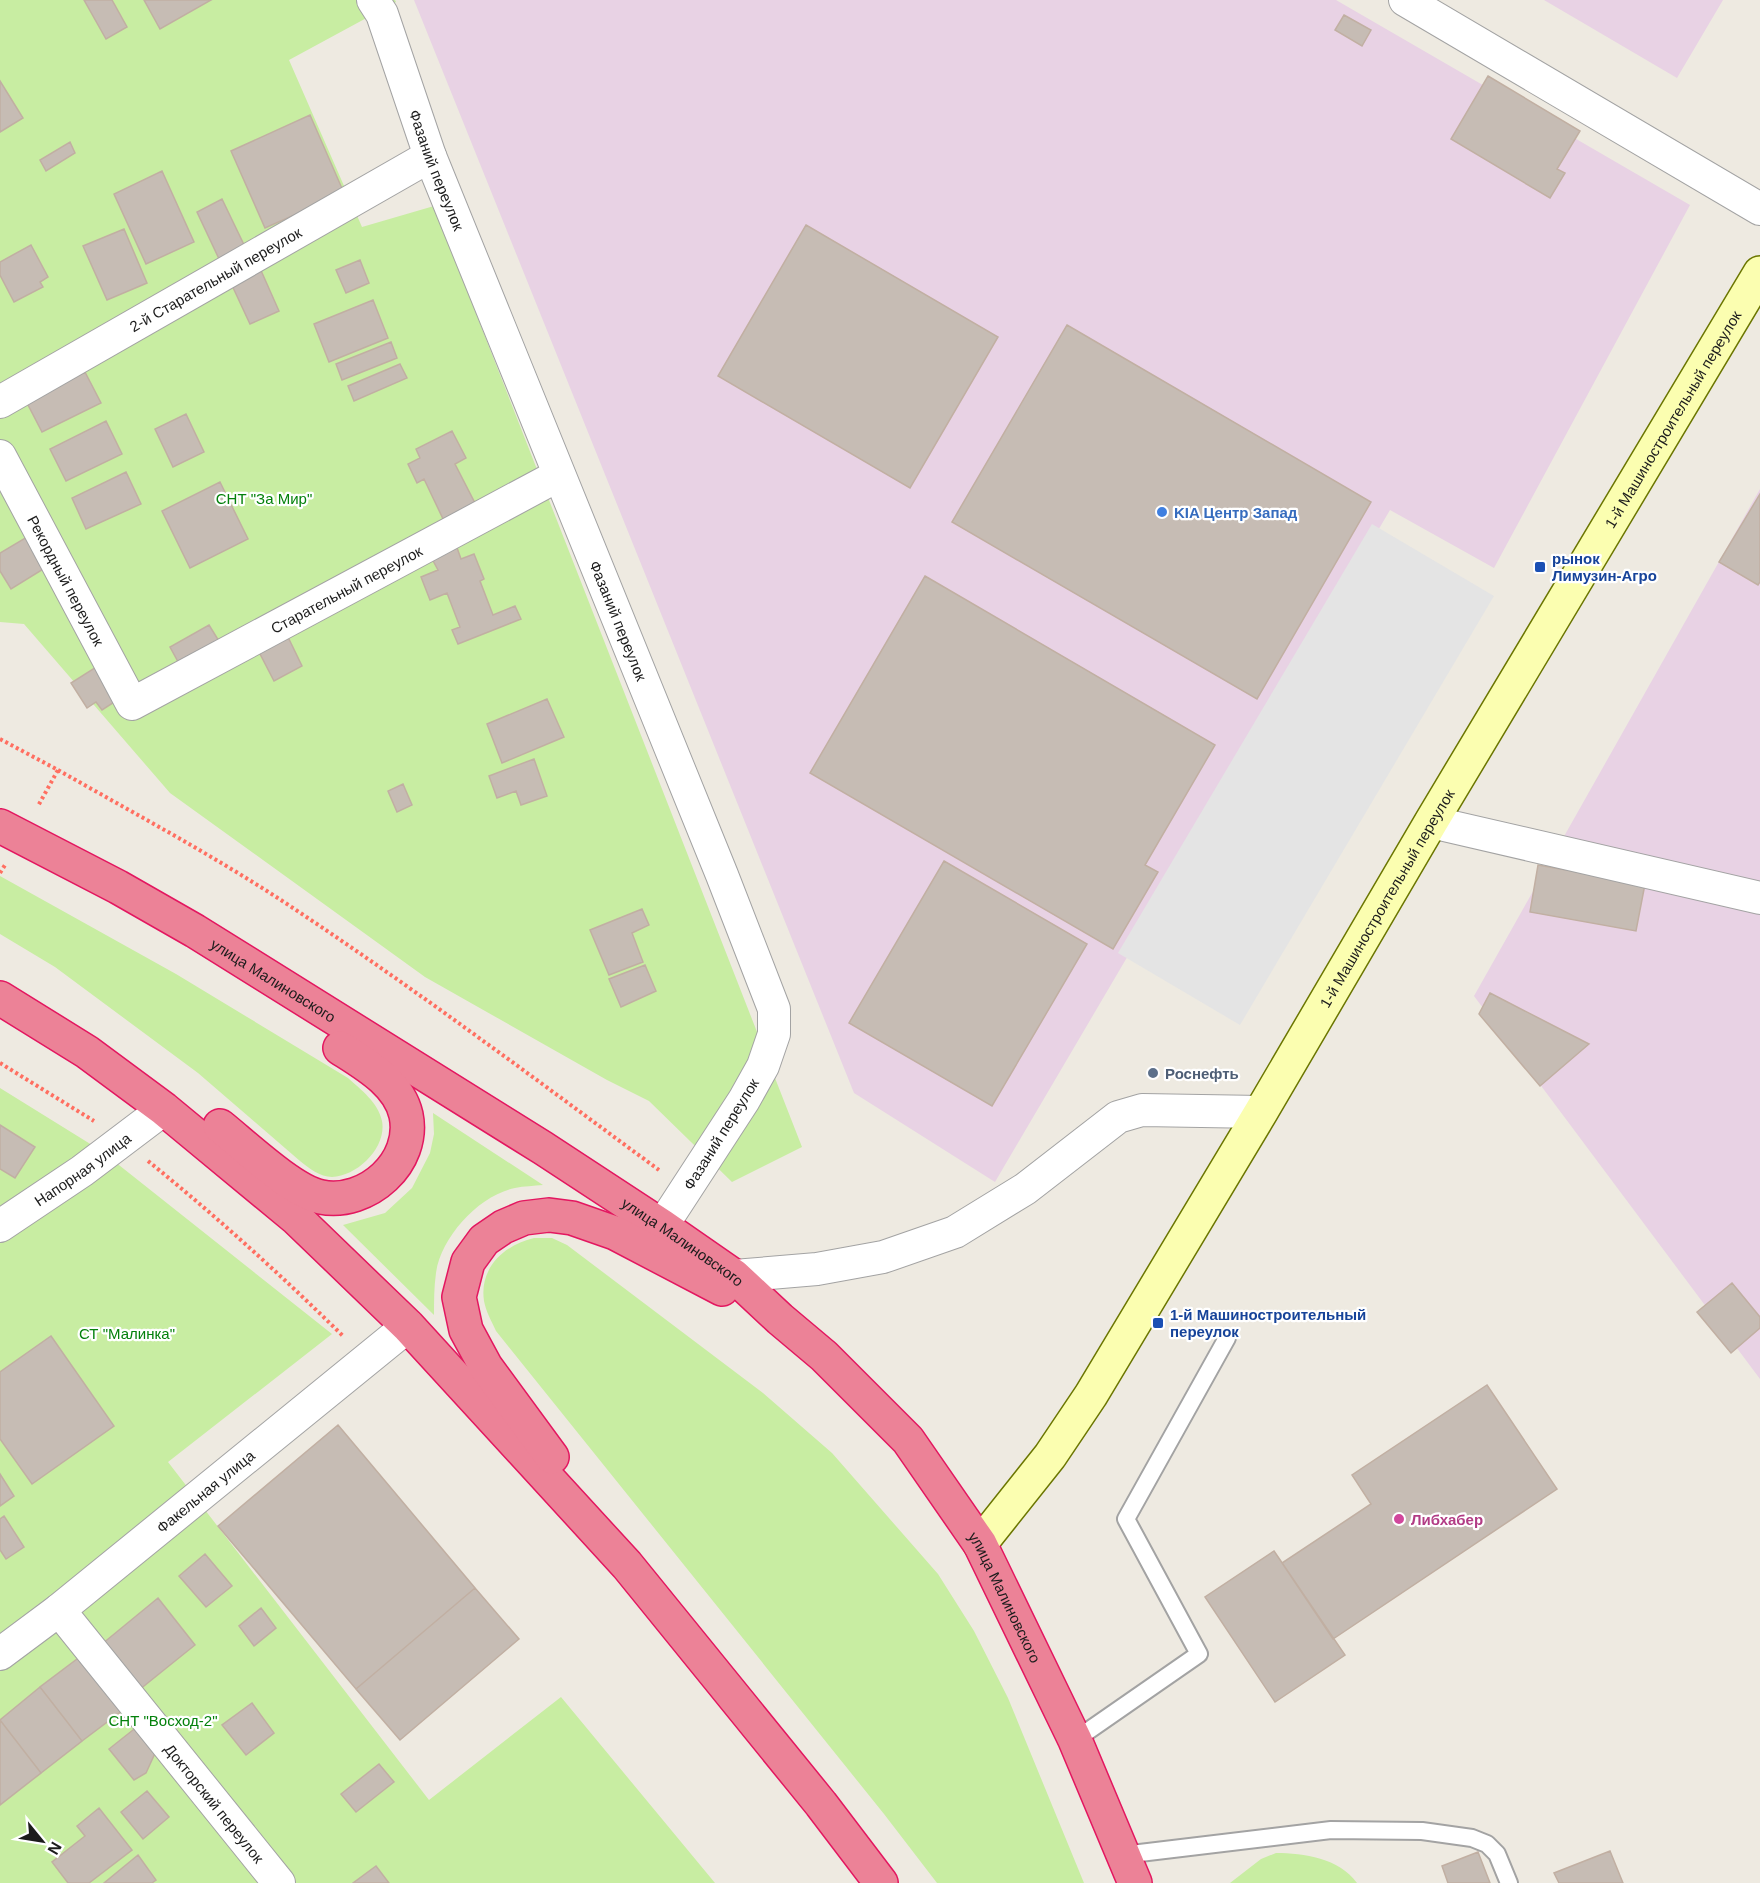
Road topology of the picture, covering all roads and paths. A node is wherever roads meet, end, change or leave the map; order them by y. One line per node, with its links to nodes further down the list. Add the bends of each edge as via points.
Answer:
1 (373, 0): 3 (street, Фазаний переулок, via 382,14)
2 (1405, 0): 4 (street)
3 (430, 156): 6 (street, 2-й Старательный переулок); 8 (street, Фазаний переулок)
4 (1760, 209)
5 (1760, 273): 12 (street, 1-й Машиностроительный переулок)
6 (0, 402)
7 (0, 456): 9 (street, Рекордный переулок)
8 (560, 475): 9 (street, Старательный переулок); 23 (street, Фазаний переулок, via 774,1010 774,1034 763,1066)
9 (132, 704)
10 (0, 739): 11 (path)
11 (58, 770): 13 (path); 23 (path, via 293,908 458,1021)
12 (1431, 822): 15 (street); 21 (street, 1-й Машиностроительный переулок)
13 (10, 831): 14 (path); 16 (highway, улица Малиновского)
14 (0, 873)
15 (1760, 898)
16 (195, 931): 18 (highway, via 237,981 376,1072 395,1092 406,1114 407,1136 386,1177 368,1191 345,1198 321,1197 298,1189 168,1084); 25 (highway, улица Малиновского)
17 (0, 998): 18 (highway)
18 (87, 1052): 20 (highway)
19 (0, 1063): 22 (path)
20 (164, 1108): 22 (street, Напорная улица); 28 (highway, via 297,1219)
21 (1261, 1112): 26 (street, via 1142,1110 1118,1117 1026,1190 955,1232 883,1257 817,1269); 31 (street, 1-й Машиностроительный переулок, via 1091,1395 1050,1456)
22 (123, 1140): 24 (street, Напорная улица); 30 (path, via 297,1291)
23 (686, 1190): 25 (street, Фазаний переулок)
24 (0, 1226)
25 (662, 1226): 26 (highway, улица Малиновского)
26 (734, 1276): 27 (highway, улица Малиновского)
27 (780, 1319): 31 (highway, улица Малиновского, via 824,1356 908,1440); 32 (highway, via 615,1233 572,1218 524,1218 484,1240 468,1262 459,1297 466,1330 486,1367)
28 (408, 1326): 30 (street, Факельная улица); 32 (highway)
29 (1227, 1338): 35 (lane, via 1126,1519 1199,1654)
30 (367, 1360): 33 (street, Факельная улица)
31 (980, 1544): 35 (highway, улица Малиновского)
32 (627, 1565): 38 (highway)
33 (58, 1610): 34 (street, Факельная улица); 37 (street, Докторский переулок)
34 (0, 1654)
35 (1074, 1740): 36 (highway, улица Малиновского)
36 (1129, 1869): 39 (lane, via 1191,1846 1331,1830 1422,1831 1487,1844 1497,1854)
37 (279, 1883)
38 (881, 1883)
39 (1509, 1883)

